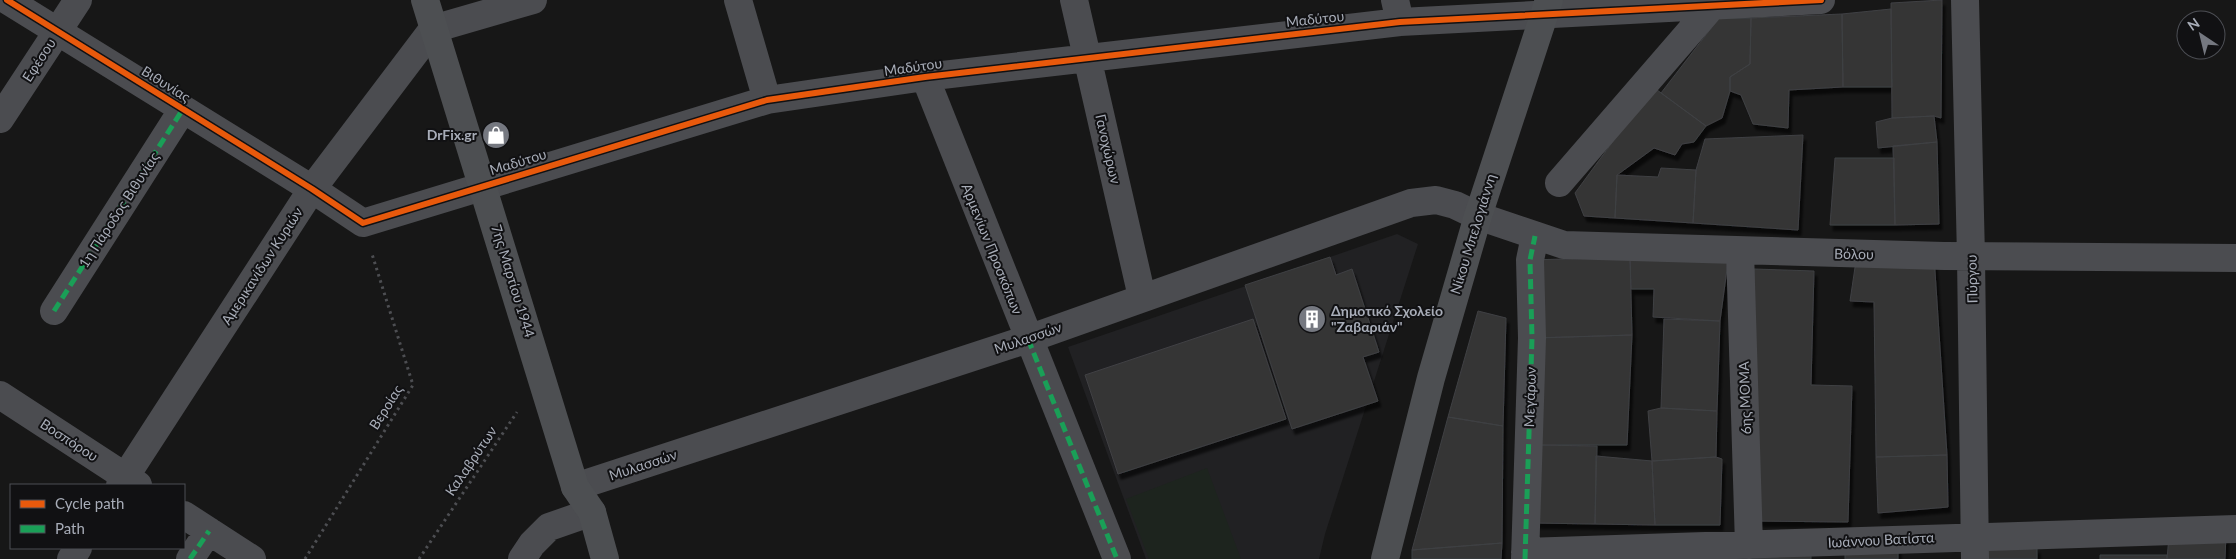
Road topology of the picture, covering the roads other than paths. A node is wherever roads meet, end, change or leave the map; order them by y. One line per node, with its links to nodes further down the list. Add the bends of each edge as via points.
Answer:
1 (7, 0): 13 (street, Βιθυνίας)
2 (78, 0): 13 (street, Εφέσου)
3 (425, 0): 12 (main road, 7ης Μαρτίου 1944)
4 (533, 0): 12 (street)
5 (738, 0): 16 (street)
6 (1074, 0): 14 (street, Γανοχώρων)
7 (1821, 0): 9 (street, Μαδύτου)
8 (1965, 0): 25 (street, Πύργου)
9 (1713, 5): 10 (street, Μαδύτου); 19 (street)
10 (1546, 7): 11 (street, Μαδύτου); 22 (main road, Νίκου Μπελογιάννη)
11 (1398, 11): 14 (street, Μαδύτου)
12 (433, 29): 20 (main road, 7ης Μαρτίου 1944); 21 (street, Αμερικανίδων Κυριών)
13 (58, 32): 17 (street, Βιθυνίας); 18 (street, Εφέσου)
14 (1087, 58): 15 (street, Μαδύτου); 27 (street, Γανοχώρων)
15 (925, 78): 16 (street, Μαδύτου); 29 (street, Αρμενίων Προσκόπων)
16 (767, 100): 20 (street, Μαδύτου)
17 (183, 109): 21 (street, Βιθυνίας); 28 (street, 1η Πάροδος Βιθυνίας)
18 (0, 119)
19 (1559, 183)
20 (483, 186): 21 (street, Μαδύτου, via 363,223); 32 (main road, 7ης Μαρτίου 1944)
21 (312, 189): 31 (street, Αμερικανίδων Κυριών)
22 (1478, 216): 23 (street, Βόλου); 27 (street, Μυλασσών, via 1436,200 1410,202); 45 (main road, Νίκου Μπελογιάννη)
23 (1535, 236): 24 (street, Βόλου, via 1564,245); 39 (street, Μεγάρων, via 1530,260 1532,338)
24 (1740, 252): 25 (street, Βόλου); 37 (street, 6ης ΜΟΜΑ)
25 (1971, 257): 26 (street, Βόλου); 38 (street, Πύργου)
26 (2236, 258)
27 (1142, 297): 29 (street, Μυλασσών)
28 (54, 311)
29 (1028, 339): 32 (street, Μυλασσών); 44 (street, Αρμενίων Προσκόπων)
30 (0, 395): 31 (street, Βοσπόρου)
31 (128, 482)
32 (576, 487): 33 (main road, 7ης Μαρτίου 1944)
33 (592, 512): 42 (street, via 549,527); 43 (main road, 7ης Μαρτίου 1944)
34 (185, 516): 36 (street)
35 (2236, 529): 38 (street, Ιωάννου Βατίστα)
36 (208, 531): 40 (street); 41 (street)
37 (1749, 546): 38 (street, Ιωάννου Βατίστα); 39 (street, Ιωάννου Βατίστα)
38 (1975, 547)
39 (1525, 556)
40 (190, 559)
41 (252, 559)
42 (522, 559)
43 (605, 559)
44 (1117, 559)
45 (1385, 559)

